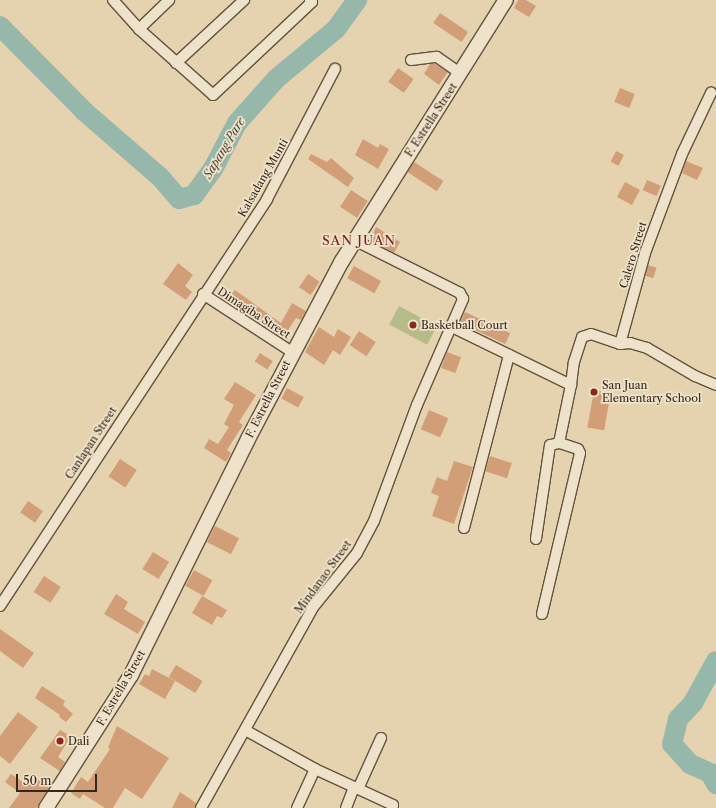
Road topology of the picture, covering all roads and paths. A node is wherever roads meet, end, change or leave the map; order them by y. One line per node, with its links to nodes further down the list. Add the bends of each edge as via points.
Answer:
1 (113, 0): 6 (street)
2 (169, 0): 6 (street)
3 (244, 0): 8 (street)
4 (310, 0): 8 (street, via 213,95)
5 (506, 0): 10 (main road, F. Estrella Street)
6 (139, 29): 8 (street)
7 (411, 60): 10 (street, via 437,57)
8 (176, 63)
9 (336, 69): 13 (street, Kalsadang Munti, via 267,199)
10 (462, 74): 12 (main road, F. Estrella Street)
11 (711, 93): 15 (street, Calero Street, via 682,154 645,253)
12 (354, 240): 14 (street, Mindanao Street, via 460,293 463,299); 16 (main road, F. Estrella Street)
13 (203, 294): 16 (street, Dimagiba Street); 23 (street, Canlapan Street)
14 (450, 326): 17 (street); 25 (street, Mindanao Street, via 417,405 374,521 357,553 314,606)
15 (620, 344): 18 (street, via 591,334 582,337 574,362); 19 (street, via 630,343 647,348)
16 (292, 352): 29 (main road, F. Estrella Street, via 131,675)
17 (509, 355): 18 (street); 21 (street)
18 (571, 385): 20 (street)
19 (716, 385)
20 (559, 443): 22 (street, via 550,445); 24 (street, via 578,449 580,454)
21 (464, 528)
22 (536, 539)
23 (0, 606)
24 (542, 614)
25 (245, 730): 27 (street); 30 (street, Mindanao Street)
26 (381, 738): 28 (street)
27 (315, 769): 28 (street); 31 (street)
28 (356, 788): 32 (street); 33 (street, via 393,805)
29 (46, 808)
30 (201, 808)
31 (297, 808)
32 (346, 808)
33 (392, 808)

